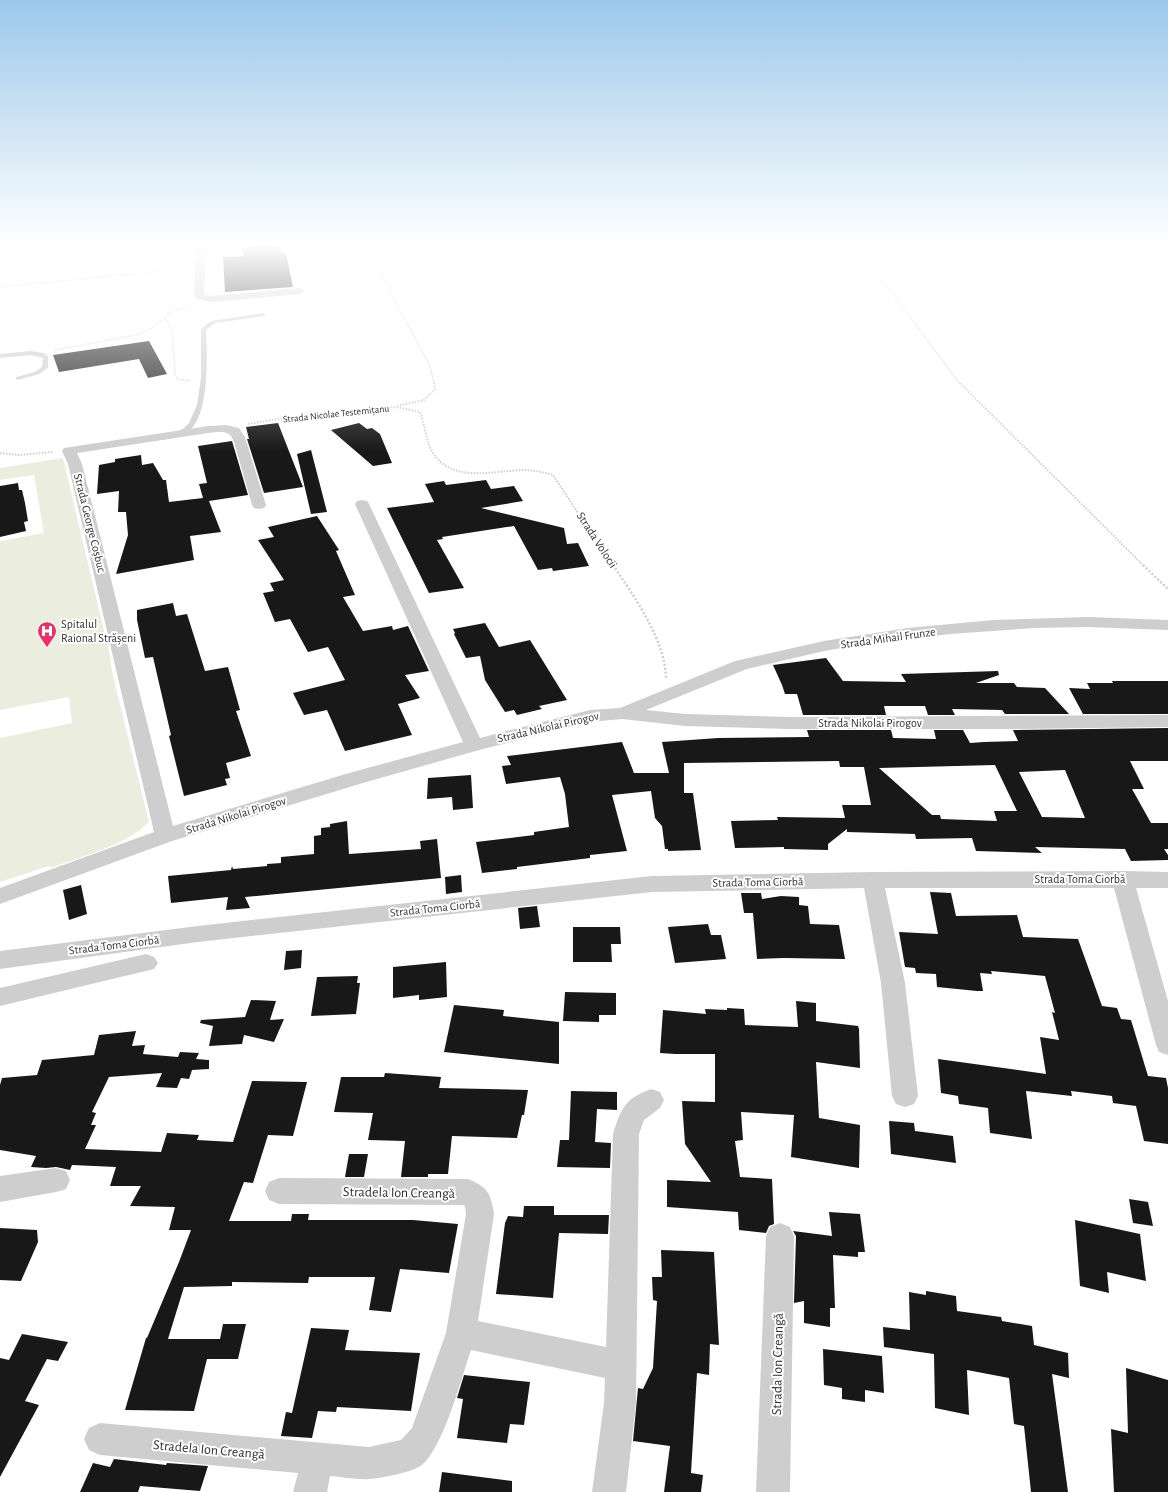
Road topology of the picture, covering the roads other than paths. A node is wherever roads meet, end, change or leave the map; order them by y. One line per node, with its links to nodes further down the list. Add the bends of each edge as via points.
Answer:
1 (263, 315): 4 (lane, via 212,322 203,330 204,382 199,408 192,424)
2 (0, 356): 3 (lane, via 37,353 46,357 45,368)
3 (18, 378)
4 (173, 436): 6 (street, via 224,429 237,433); 11 (street, Strada George Coșbuc, via 96,445 69,451 75,464)
5 (362, 504): 10 (street)
6 (259, 505)
7 (1167, 626): 8 (street, Strada Mihail Frunze, via 1079,622 1006,625 934,630 877,638 740,666)
8 (622, 713): 9 (street, Strada Nikolai Pirogov, via 685,720 790,723); 10 (street, Strada Nikolai Pirogov, via 565,721)
9 (1168, 721)
10 (474, 745): 11 (street, Strada Nikolai Pirogov)
11 (165, 836): 15 (street, Strada Nikolai Pirogov)
12 (1123, 879): 13 (street, Strada Toma Ciorbă); 14 (street, Strada Toma Ciorbă); 19 (street)
13 (873, 880): 16 (street, Strada Toma Ciorbă, via 652,884 198,934); 20 (street, via 893,983)
14 (1168, 880)
15 (0, 896)
16 (0, 960)
17 (146, 964): 18 (street, Strada Toma Ciorbă)
18 (0, 997)
19 (1168, 1045)
20 (905, 1096)
21 (651, 1100): 27 (street, via 633,1114 626,1134)
22 (56, 1180): 23 (street)
23 (0, 1189)
24 (279, 1191): 26 (street, Stradela Ion Creangă, via 468,1192 478,1200 480,1214)
25 (780, 1236): 32 (street, Strada Ion Creangă)
26 (461, 1333): 27 (street); 29 (street, Stradela Ion Creangă, via 434,1413 423,1439 410,1454 369,1463)
27 (621, 1366): 31 (street, via 620,1403)
28 (100, 1439): 29 (street, Stradela Ion Creangă)
29 (317, 1459): 30 (street)
30 (310, 1492)
31 (609, 1492)
32 (773, 1492)

